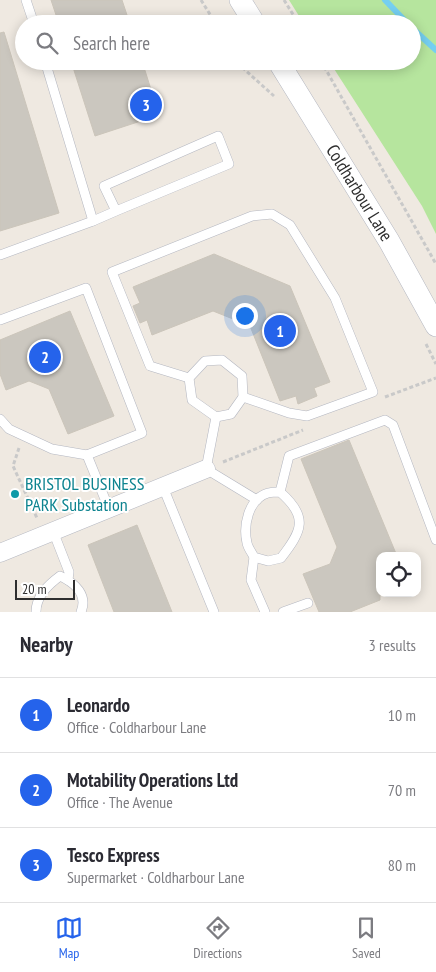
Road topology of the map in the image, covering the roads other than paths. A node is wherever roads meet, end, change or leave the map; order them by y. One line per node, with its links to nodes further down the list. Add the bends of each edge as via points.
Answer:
1 (26, 0): 3 (lane)
2 (240, 0): 4 (street)
3 (31, 15)
4 (249, 15)
5 (48, 70): 8 (lane)
6 (284, 70): 11 (street, Coldharbour Lane, via 389,241)
7 (116, 211): 7 (lane, via 104,186 218,136 229,164); 8 (lane)
8 (93, 221): 9 (lane)
9 (0, 256)
10 (0, 320): 16 (lane, via 86,288 142,433)
11 (436, 326)
12 (189, 378): 13 (lane, via 205,361 222,360 242,376); 13 (lane, via 150,366 112,272 252,216 272,214 290,225 335,298 373,392 307,416); 14 (lane, via 192,400)
13 (243, 397): 14 (lane, via 231,414)
14 (216, 417): 17 (lane)
15 (0, 419): 16 (lane, via 9,429 52,449)
16 (87, 455): 21 (lane)
17 (206, 469): 18 (street); 20 (lane)
18 (163, 486): 21 (street); 30 (lane)
19 (280, 492): 20 (lane, via 267,493); 23 (lane, via 288,456 385,420 392,425); 25 (lane, via 294,504 300,523 296,539 281,558 268,561)
20 (257, 500): 25 (lane, via 247,515 246,528 247,544)
21 (109, 509): 22 (street)
22 (49, 533): 24 (street); 26 (lane, via 69,572)
23 (436, 540)
24 (0, 553)
25 (254, 557): 31 (lane, via 250,580)
26 (68, 580): 28 (lane, via 60,576 44,588); 29 (lane, via 79,589 84,605)
27 (308, 603): 32 (lane)
28 (36, 612)
29 (81, 612)
30 (214, 612)
31 (265, 612)
32 (283, 612)

